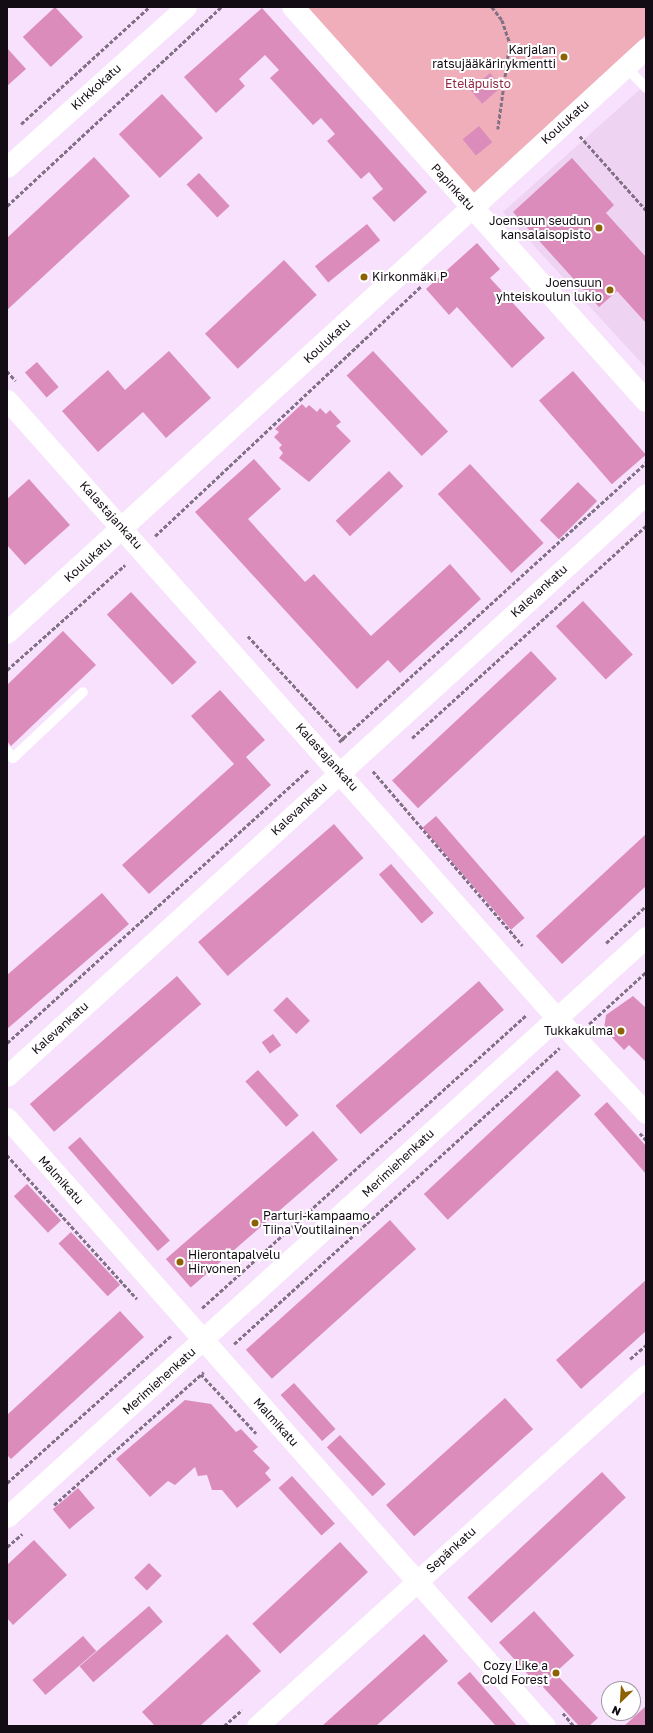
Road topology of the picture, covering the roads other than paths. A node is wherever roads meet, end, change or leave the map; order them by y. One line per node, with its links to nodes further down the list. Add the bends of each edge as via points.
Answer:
1 (186, 7): 6 (street, Kirkkokatu)
2 (292, 7): 7 (street, Papinkatu)
3 (646, 48): 4 (street, Koulukatu)
4 (626, 67): 5 (lane); 7 (street, Koulukatu)
5 (646, 88)
6 (7, 167)
7 (472, 208): 9 (street, Papinkatu); 11 (street, Koulukatu)
8 (7, 400): 11 (street, Kalastajankatu)
9 (646, 401)
10 (646, 494): 15 (street, Kalevankatu)
11 (123, 528): 12 (street, Koulukatu); 15 (street, Kalastajankatu)
12 (7, 633)
13 (83, 692): 14 (lane, via 13,758)
14 (7, 751)
15 (340, 771): 17 (street, Kalastajankatu); 18 (street, Kalevankatu)
16 (646, 937): 17 (street, Merimiehenkatu)
17 (549, 1010): 19 (street, Kalastajankatu); 21 (street, Merimiehenkatu)
18 (7, 1076)
19 (646, 1113)
20 (7, 1118): 21 (street, Malmikatu)
21 (204, 1341): 23 (street, Merimiehenkatu); 24 (street, Malmikatu)
22 (646, 1375): 24 (street, Sepänkatu)
23 (7, 1516)
24 (417, 1580): 25 (street, Sepänkatu); 26 (street, Malmikatu)
25 (257, 1726)
26 (545, 1726)

